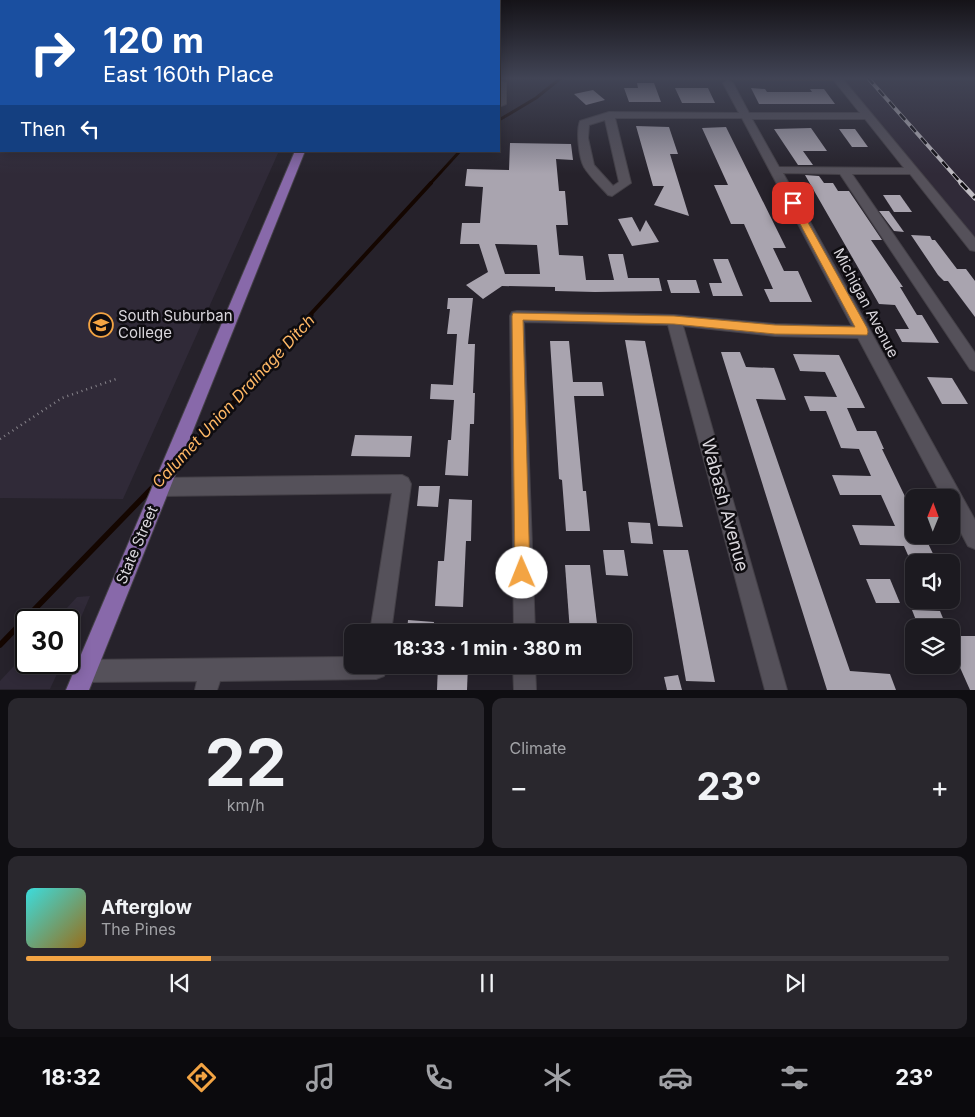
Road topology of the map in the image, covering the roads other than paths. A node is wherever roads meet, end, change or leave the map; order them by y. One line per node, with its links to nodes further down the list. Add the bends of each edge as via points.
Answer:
1 (743, 110): 4 (street, Michigan Avenue)
2 (863, 110): 5 (street)
3 (609, 115): 3 (street, via 625,183 612,192 589,166 583,138 584,123); 4 (street)
4 (746, 116): 5 (street); 7 (street, Michigan Avenue)
5 (868, 116): 9 (street)
6 (300, 152): 14 (main road, State Street)
7 (776, 170): 8 (street); 12 (street, Michigan Avenue)
8 (844, 171): 9 (street); 13 (street)
9 (913, 172): 10 (street)
10 (975, 247)
11 (674, 320): 12 (street, via 775,330); 17 (street, via 517,316); 23 (street, Wabash Avenue)
12 (863, 332): 15 (street, Michigan Avenue)
13 (975, 365)
14 (162, 487): 16 (street, via 402,484); 20 (main road, State Street)
15 (975, 538)
16 (382, 624)
17 (524, 624)
18 (344, 670): 21 (street)
19 (524, 674): 22 (street)
20 (81, 680): 21 (street)
21 (209, 680)
22 (525, 690)
23 (776, 690)

